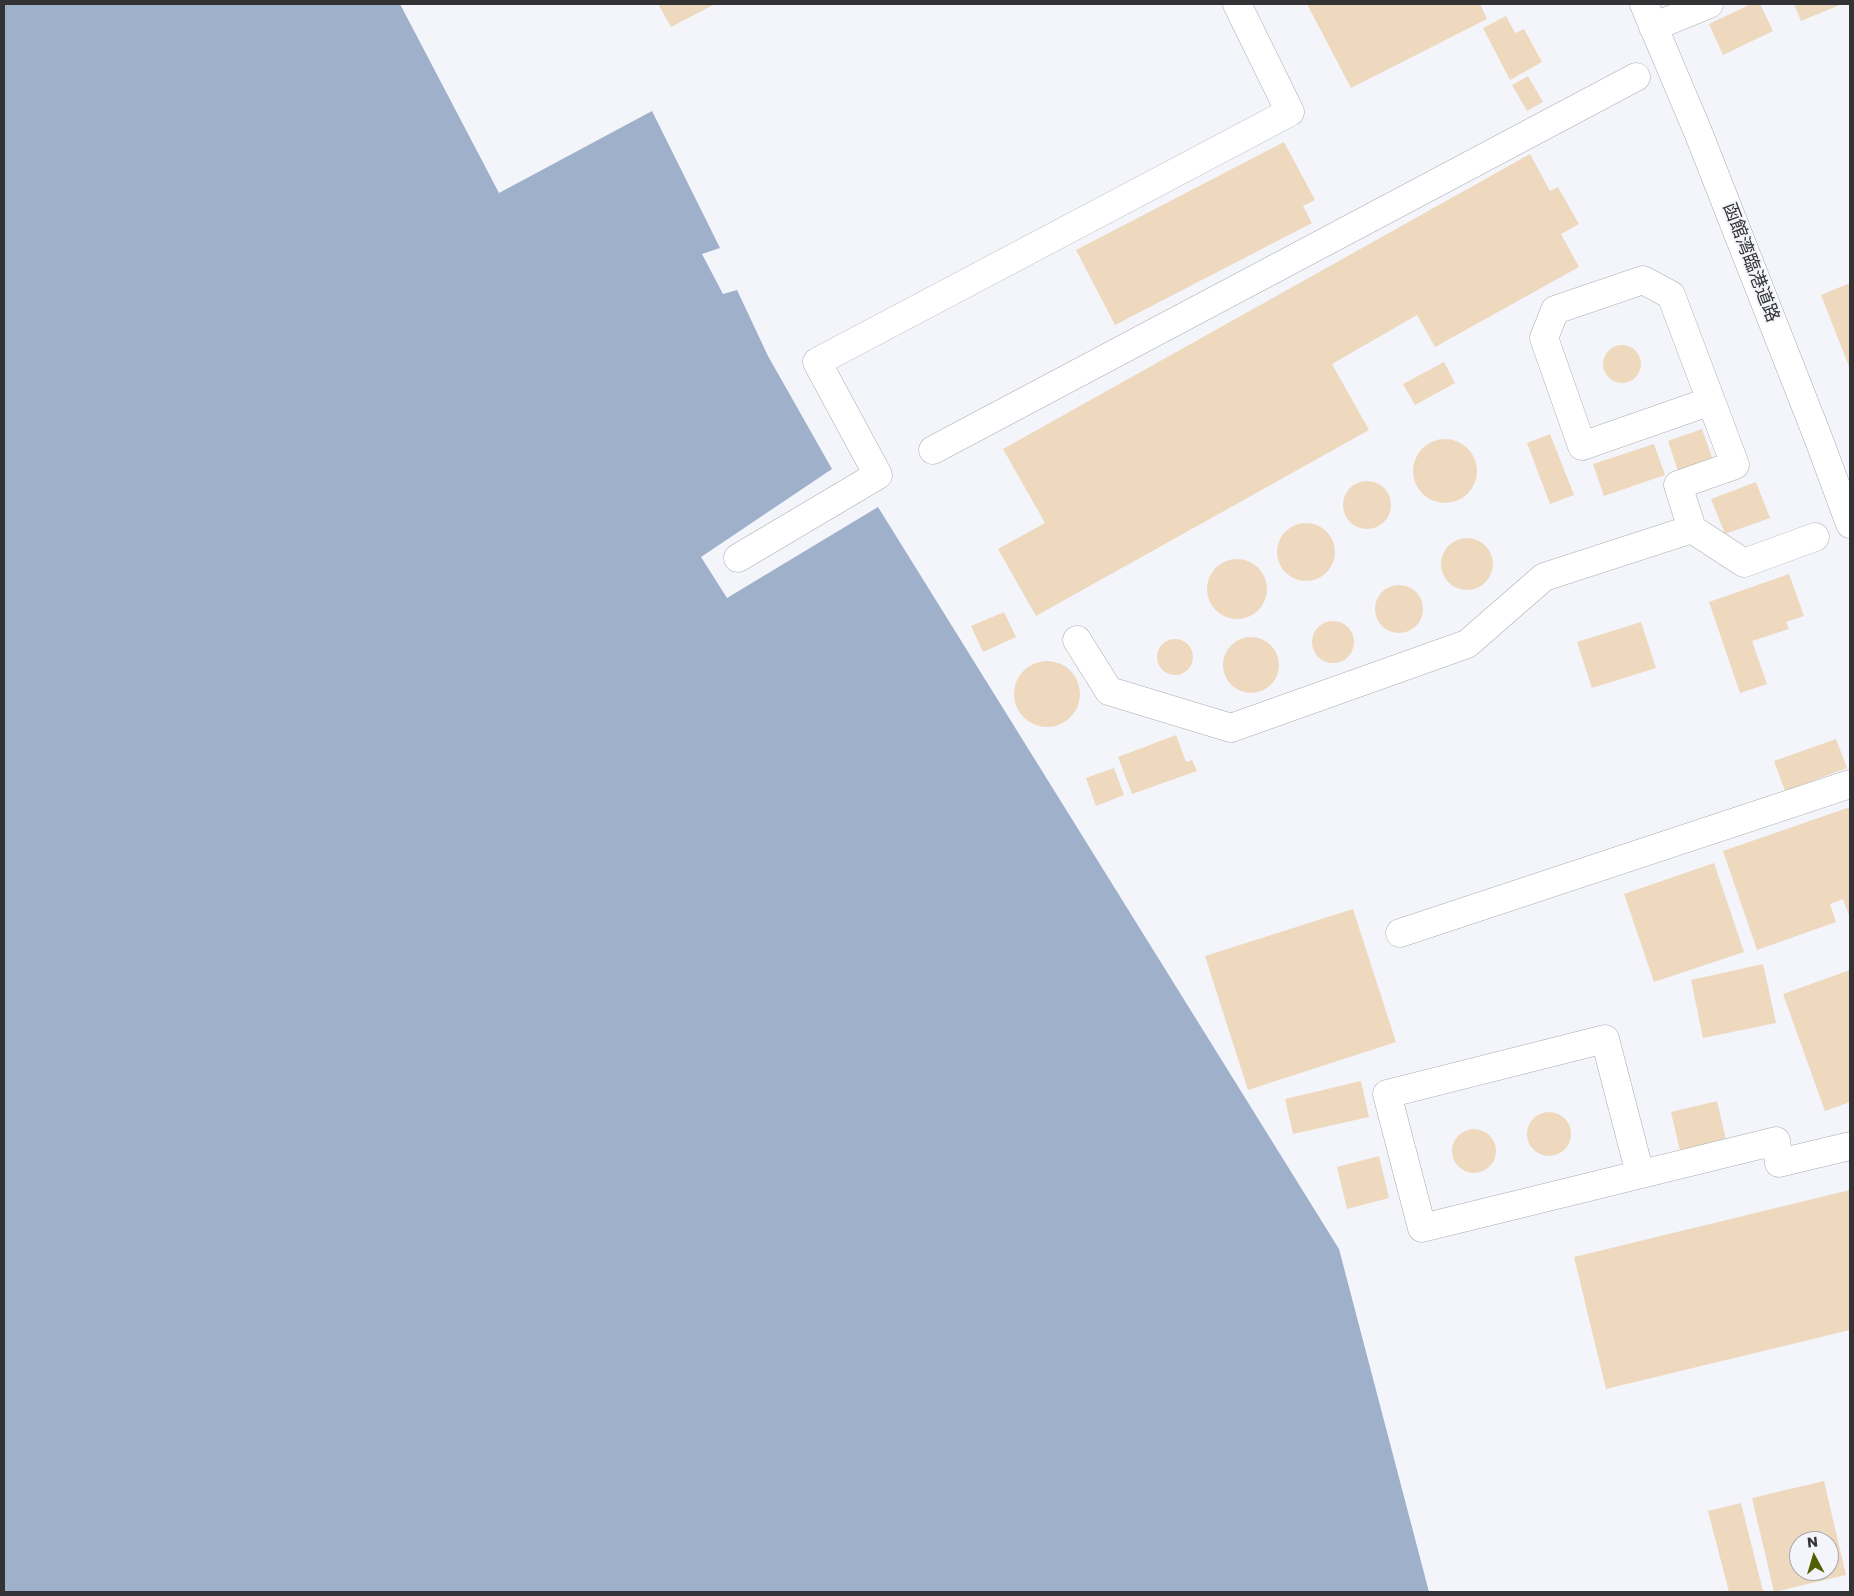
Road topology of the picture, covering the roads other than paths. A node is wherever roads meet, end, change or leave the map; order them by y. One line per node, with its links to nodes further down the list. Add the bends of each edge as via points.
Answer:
1 (1237, 4): 10 (street, via 1290,112 817,362 878,475)
2 (1709, 4): 3 (street)
3 (1648, 15): 7 (street, 函館湾臨港道路, via 1698,132)
4 (1636, 77): 6 (street)
5 (1711, 402): 5 (street, via 1671,295 1643,280 1555,310 1544,338 1582,446); 8 (street, via 1735,465 1678,485)
6 (932, 450)
7 (1850, 524)
8 (1692, 529): 9 (street, via 1744,563); 11 (street, via 1544,577 1467,644 1231,728 1109,690)
9 (1815, 537)
10 (738, 558)
11 (1077, 640)
12 (1850, 784): 13 (street)
13 (1400, 933)
14 (1850, 1146): 15 (street, via 1779,1163 1776,1141)
15 (1640, 1174): 15 (street, via 1605,1039 1386,1094 1422,1228)

